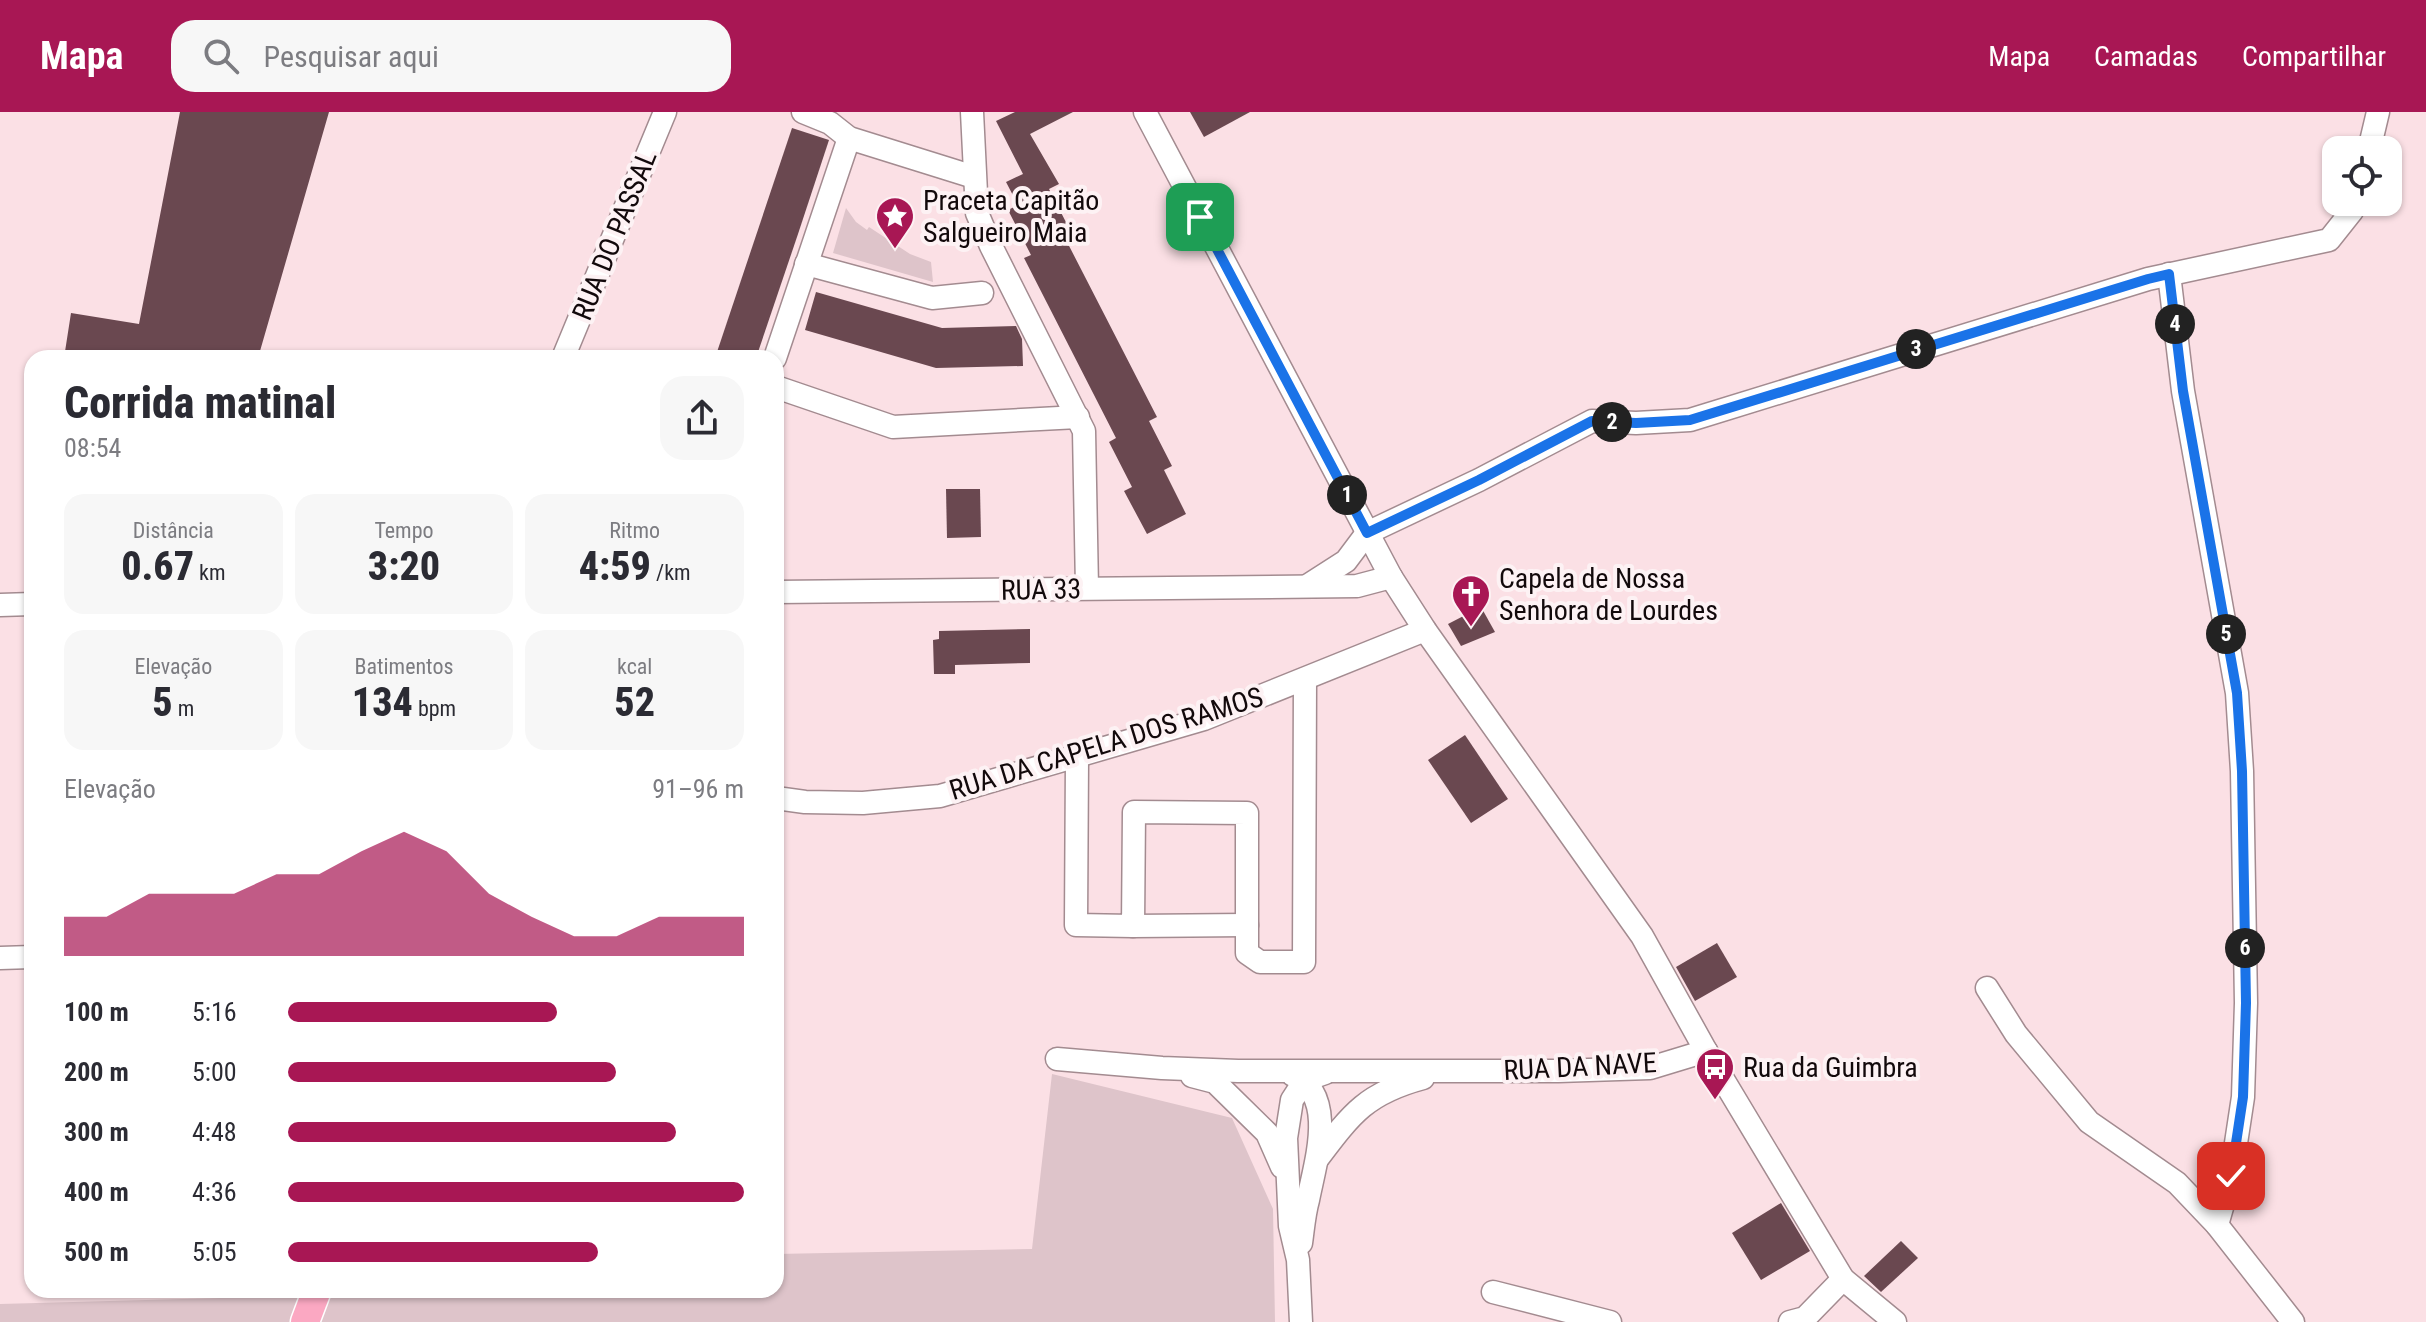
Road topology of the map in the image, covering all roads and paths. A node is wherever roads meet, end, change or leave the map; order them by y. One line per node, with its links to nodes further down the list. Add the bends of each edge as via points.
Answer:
1 (665, 112): 13 (street, RUA DO PASSAL)
2 (803, 112): 7 (street)
3 (972, 112): 8 (street)
4 (1145, 112): 17 (street)
5 (2378, 112): 6 (street)
6 (2372, 136)
7 (849, 138): 8 (street); 10 (street)
8 (974, 177): 16 (street, via 977,213 991,246)
9 (2348, 216): 11 (street, via 2329,240)
10 (806, 264): 12 (street, via 932,298); 14 (street)
11 (2169, 274): 17 (street, via 1690,420 1592,421); 40 (street, via 2183,391 2237,693 2242,771 2243,1097)
12 (982, 293)
13 (566, 350)
14 (778, 350)
15 (784, 390): 16 (street, via 893,427)
16 (1078, 417): 20 (street, via 1084,431)
17 (1367, 533): 18 (street); 19 (street, via 1346,561)
18 (1391, 577): 19 (street, RUA 33, via 1357,586); 24 (street)
19 (1307, 586): 20 (street, RUA 33)
20 (1087, 588): 21 (street, RUA 33)
21 (784, 592)
22 (24, 604): 23 (street)
23 (0, 605)
24 (1425, 630): 25 (street, RUA DA CAPELA DOS RAMOS); 33 (street, via 1642,936)
25 (1305, 679): 26 (street, RUA DA CAPELA DOS RAMOS, via 1204,719); 28 (street, via 1304,962 1260,962 1247,953)
26 (1077, 758): 27 (street, RUA DA CAPELA DOS RAMOS, via 940,796 863,803); 29 (street, via 1076,925)
27 (784, 799)
28 (1247, 925): 29 (street); 29 (street, via 1247,813 1134,812)
29 (1133, 926)
30 (24, 957): 31 (street)
31 (0, 958)
32 (1987, 988): 40 (street, via 2016,1034 2089,1122 2177,1183)
33 (1706, 1051): 36 (street, RUA DA NAVE, via 1650,1068); 42 (street)
34 (1057, 1059): 35 (street, RUA DA NAVE)
35 (1162, 1068): 37 (street, RUA DA NAVE); 39 (street, RUA DA NAVE, via 1215,1082 1267,1133)
36 (1452, 1071): 37 (street, RUA DA NAVE); 38 (street, RUA DA NAVE, via 1395,1086 1352,1113)
37 (1295, 1076): 38 (street, RUA DA NAVE, via 1311,1087 1319,1110); 39 (street, RUA DA NAVE, via 1286,1138)
38 (1318, 1158): 41 (street, RUA DA NAVE)
39 (1288, 1191): 41 (street, RUA DA NAVE)
40 (2217, 1225): 50 (street)
41 (1298, 1260): 46 (street, RUA DA NAVE)
42 (1843, 1279): 48 (street, via 1805,1318); 49 (street)
43 (1493, 1292): 47 (street)
44 (314, 1298): 45 (main road)
45 (305, 1322)
46 (1301, 1322)
47 (1610, 1322)
48 (1790, 1322)
49 (1895, 1322)
50 (2293, 1322)

